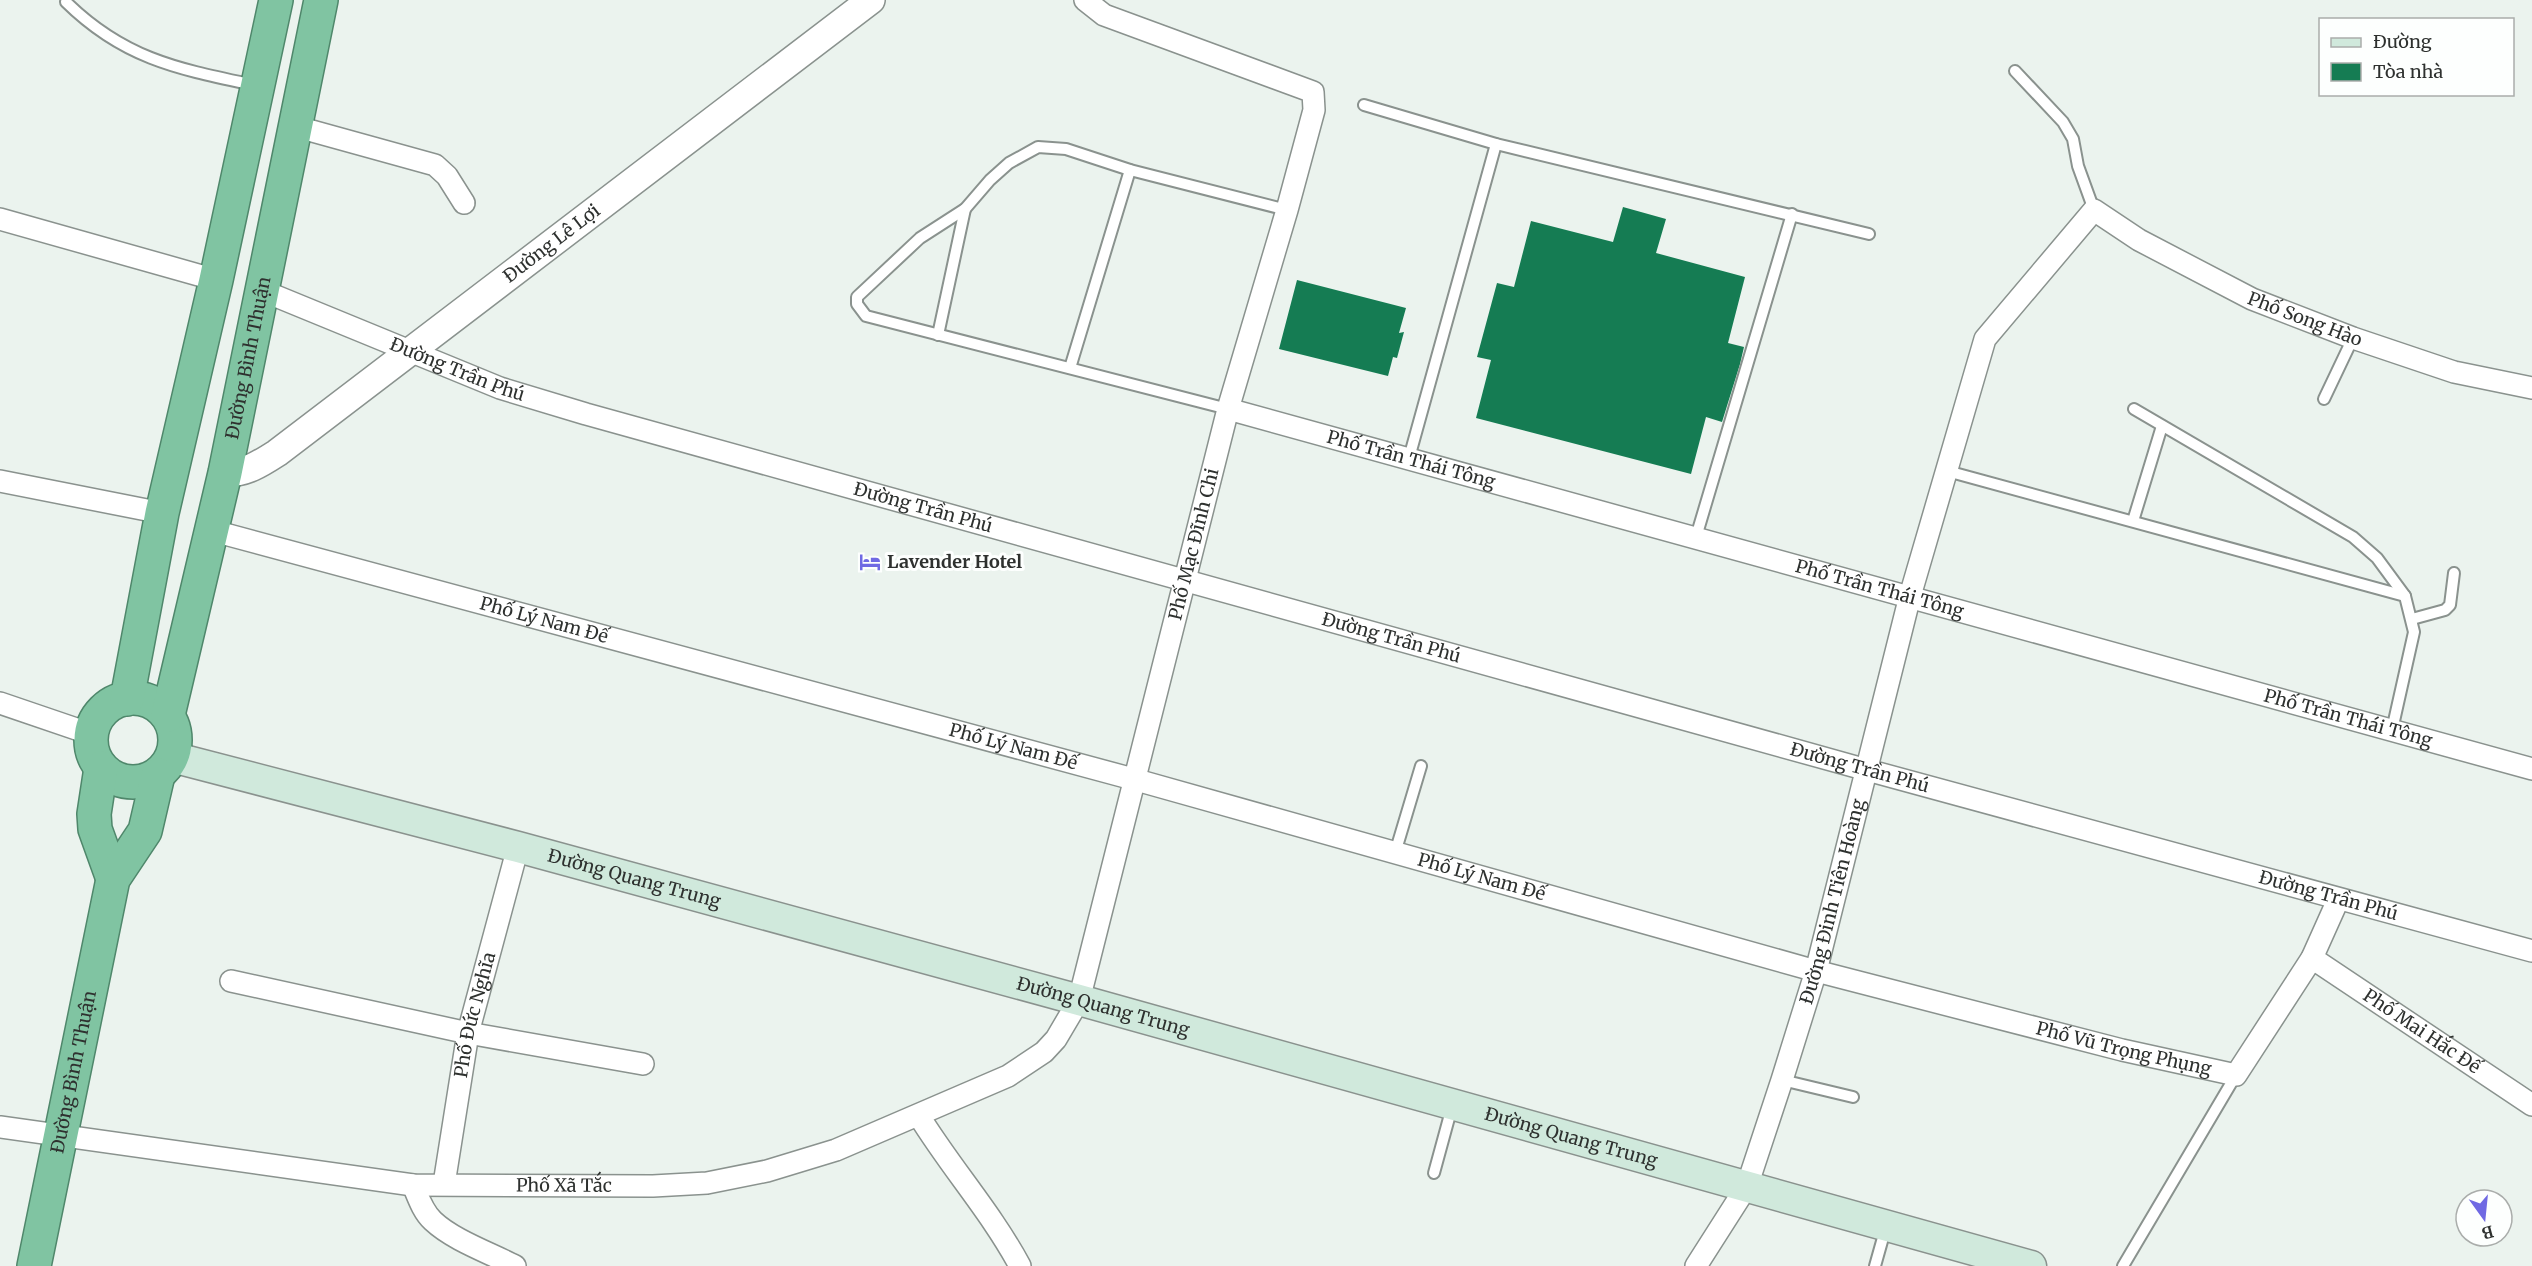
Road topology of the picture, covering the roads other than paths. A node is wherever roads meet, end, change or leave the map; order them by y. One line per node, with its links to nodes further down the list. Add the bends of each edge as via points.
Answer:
1 (276, 0): 7 (highway)
2 (321, 0): 9 (highway, Đường Bình Thuận)
3 (871, 0): 23 (street, Đường Lê Lợi)
4 (1085, 0): 14 (street, Phố Mạc Đĩnh Chi, via 1104,15 1313,92 1314,110)
5 (66, 2): 7 (lane, via 89,24 125,48 185,70)
6 (2015, 71): 15 (lane, via 2063,122 2073,139)
7 (257, 86): 19 (highway)
8 (1364, 105): 10 (lane)
9 (294, 126): 12 (street, via 435,165); 20 (highway, Đường Bình Thuận)
10 (1496, 144): 16 (lane); 31 (lane)
11 (1130, 170): 13 (lane, via 1066,150 1038,147 1009,163); 14 (lane); 24 (lane)
12 (464, 203)
13 (965, 208): 21 (lane); 21 (lane, via 920,238 857,297 856,304 866,316)
14 (1287, 210): 28 (street, Phố Mạc Đĩnh Chi)
15 (2094, 210): 22 (street, Phố Song Hào, via 2139,240 2252,299); 32 (street, Đường Đinh Tiên Hoàng, via 1985,339)
16 (1792, 214): 18 (lane); 38 (lane)
17 (0, 219): 19 (street)
18 (1869, 234)
19 (216, 280): 35 (highway)
20 (261, 290): 23 (street, Đường Trần Phú); 33 (highway, Đường Bình Thuận)
21 (938, 335): 24 (lane)
22 (2353, 338): 25 (street, Phố Song Hào, via 2454,372); 26 (lane)
23 (412, 352): 33 (street, Đường Lê Lợi, via 268,459 242,472); 40 (street, Đường Trần Phú, via 500,388 586,414)
24 (1070, 369): 28 (lane)
25 (2525, 387): 27 (street)
26 (2324, 399)
27 (2532, 401)
28 (1228, 409): 31 (street, Phố Trần Thái Tông); 40 (street, Phố Mạc Đĩnh Chi)
29 (2134, 409): 30 (lane)
30 (2162, 426): 36 (lane); 42 (lane, via 2353,537 2377,558)
31 (1409, 458): 38 (street, Phố Trần Thái Tông)
32 (1947, 471): 36 (lane); 41 (street, Đường Đinh Tiên Hoàng)
33 (225, 473): 37 (highway, Đường Bình Thuận)
34 (0, 481): 35 (street)
35 (162, 513): 44 (highway)
36 (2133, 521): 42 (lane)
37 (210, 530): 46 (highway, Đường Bình Thuận); 54 (street, Phố Lý Nam Đế)
38 (1696, 537): 41 (street, Phố Trần Thái Tông)
39 (2454, 573): 43 (lane, via 2450,605)
40 (1184, 579): 53 (street, Đường Trần Phú); 54 (street, Phố Mạc Đĩnh Chi)
41 (1910, 596): 47 (street, Phố Trần Thái Tông); 53 (street, Đường Đinh Tiên Hoàng)
42 (2405, 596): 43 (lane)
43 (2412, 620): 47 (lane, via 2414,632)
44 (127, 699): 46 (highway, via 149,701); 48 (highway, via 103,711)
45 (0, 703): 48 (street)
46 (168, 716): 50 (highway, via 176,735)
47 (2392, 730): 49 (street, Phố Trần Thái Tông)
48 (91, 734): 52 (highway, via 94,758)
49 (2530, 765)
50 (165, 766): 52 (highway, via 147,780 128,782); 55 (main road, Đường Quang Trung); 57 (highway, Đường Bình Thuận, via 145,831)
51 (1421, 766): 56 (lane)
52 (100, 768): 57 (highway, via 95,829)
53 (1867, 770): 58 (street, Đường Trần Phú); 61 (street, Đường Đinh Tiên Hoàng)
54 (1133, 779): 56 (street, Phố Lý Nam Đế); 63 (street, Phố Mạc Đĩnh Chi)
55 (518, 847): 63 (main road, Đường Quang Trung); 64 (street, Phố Đức Nghĩa)
56 (1395, 852): 61 (street, Phố Lý Nam Đế)
57 (113, 879): 73 (highway, Đường Bình Thuận)
58 (2338, 900): 59 (street, Đường Trần Phú); 60 (street, Phố Vũ Trọng Phụng)
59 (2532, 951)
60 (2312, 958): 66 (street, Phố Vũ Trọng Phụng); 70 (street, Phố Mai Hắc Đế)
61 (1816, 971): 66 (street, Phố Vũ Trọng Phụng, via 2122,1050); 67 (street, Đường Đinh Tiên Hoàng)
62 (231, 981): 64 (street)
63 (1079, 1000): 69 (main road, Đường Quang Trung); 71 (street, Phố Xã Tắc, via 1056,1039 1030,1062)
64 (468, 1033): 65 (street); 75 (street, Phố Đức Nghĩa)
65 (642, 1064)
66 (2236, 1075): 85 (lane)
67 (1782, 1080): 68 (lane); 77 (street, Đường Đinh Tiên Hoàng)
68 (1852, 1097)
69 (1453, 1104): 74 (lane); 77 (main road, Đường Quang Trung)
70 (2532, 1105)
71 (919, 1116): 75 (street, Phố Xã Tắc, via 805,1160 707,1183); 81 (street, via 997,1225)
72 (0, 1127): 73 (street, Phố Xã Tắc)
73 (62, 1135): 76 (street, Phố Xã Tắc); 79 (highway, Đường Bình Thuận)
74 (1434, 1173)
75 (444, 1184): 76 (street, Phố Xã Tắc)
76 (413, 1185): 80 (street, via 432,1221)
77 (1747, 1186): 78 (main road, Đường Quang Trung); 82 (street, Đường Đinh Tiên Hoàng)
78 (1886, 1227): 83 (lane); 84 (main road, Đường Quang Trung)
79 (34, 1266)
80 (514, 1266)
81 (1020, 1266)
82 (1696, 1266)
83 (1875, 1266)
84 (2031, 1266)
85 (2123, 1266)

